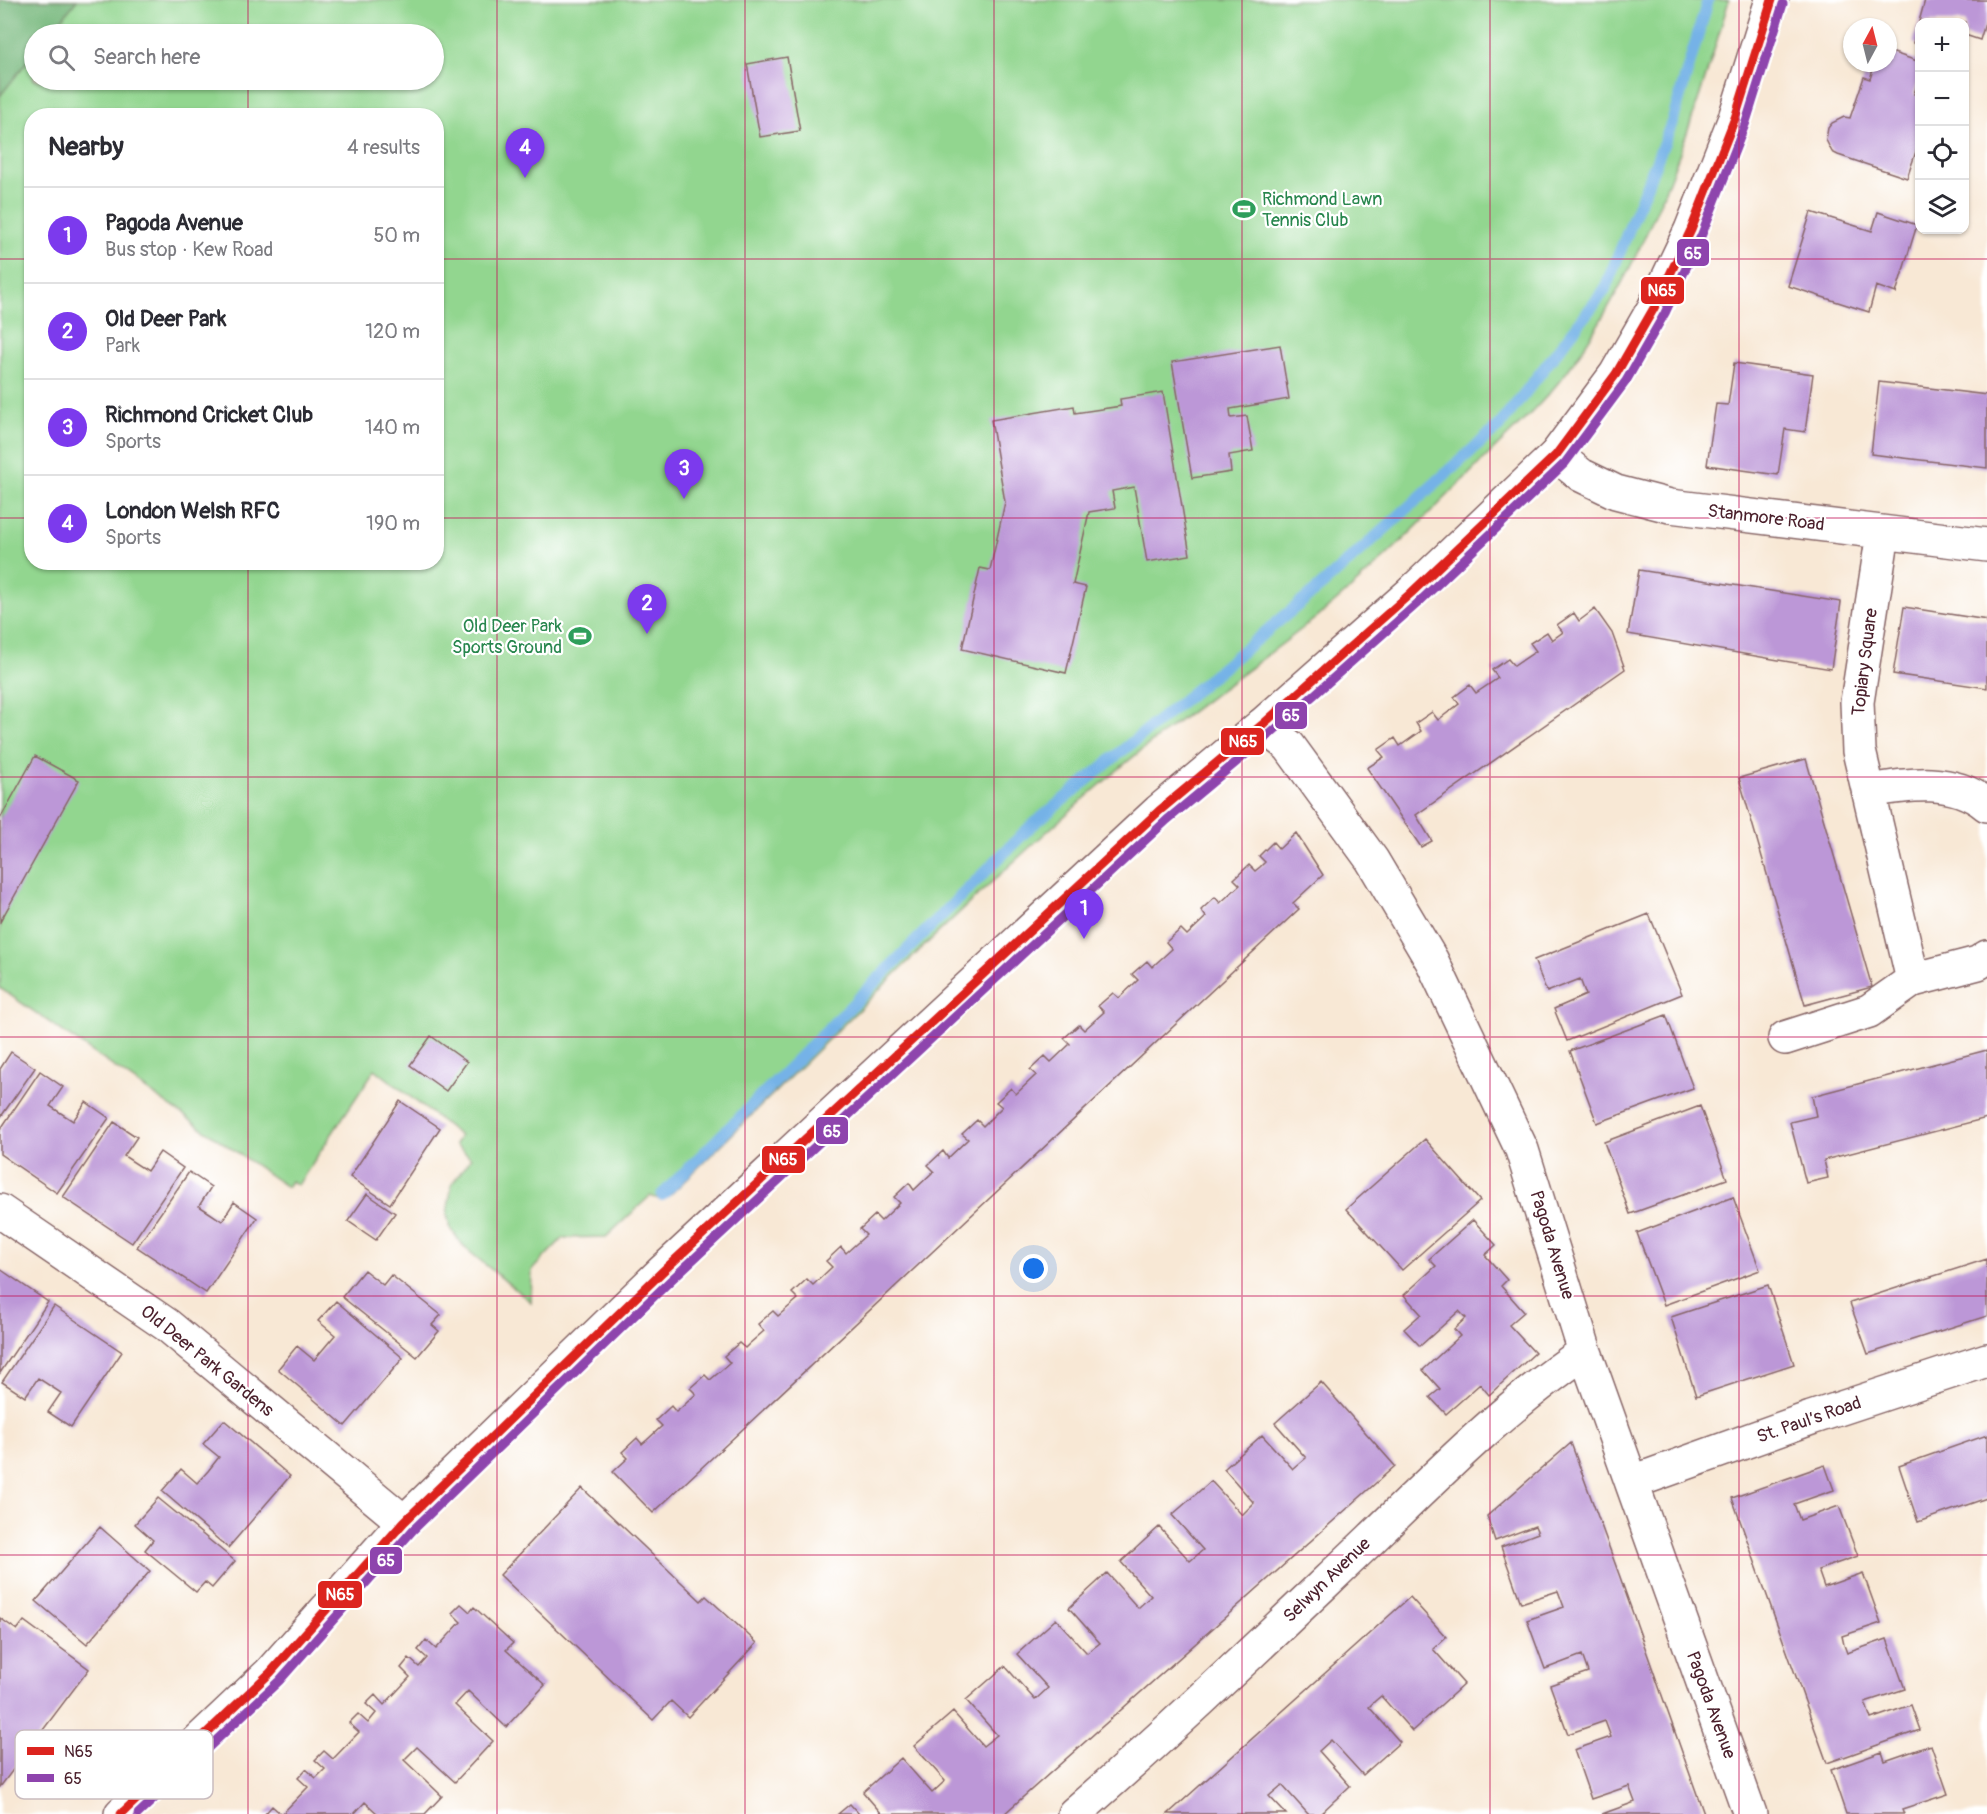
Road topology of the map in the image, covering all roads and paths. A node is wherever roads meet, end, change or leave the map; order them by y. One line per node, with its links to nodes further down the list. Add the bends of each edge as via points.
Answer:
1 (1772, 0): 2 (street, via 1735,118 1654,308 1616,374)
2 (1556, 455): 3 (street, Stanmore Road, via 1591,481 1649,501); 5 (street, via 1478,532)
3 (1883, 533): 4 (street, Stanmore Road); 6 (street, Topiary Square, via 1857,702 1859,750)
4 (1987, 545)
5 (1262, 725): 12 (street, Pagoda Avenue, via 1289,746 1365,850 1432,961 1522,1150); 15 (street, via 1159,811 815,1129)
6 (1869, 790): 7 (street, via 1918,783 1971,792); 9 (street, Topiary Square)
7 (1987, 805)
8 (1987, 957): 9 (street, via 1978,963)
9 (1913, 980): 10 (street, via 1869,1011)
10 (1785, 1038)
11 (0, 1210): 15 (street, Old Deer Park Gardens, via 167,1325)
12 (1585, 1352): 14 (street, Pagoda Avenue); 19 (street, Selwyn Avenue, via 1542,1380 1164,1737)
13 (1987, 1360): 14 (street, St. Paul’s Road)
14 (1633, 1482): 20 (street, Pagoda Avenue)
15 (404, 1522): 16 (street, via 270,1673)
16 (210, 1730)
17 (137, 1799): 18 (street)
18 (121, 1814)
19 (1074, 1814)
20 (1750, 1814)

